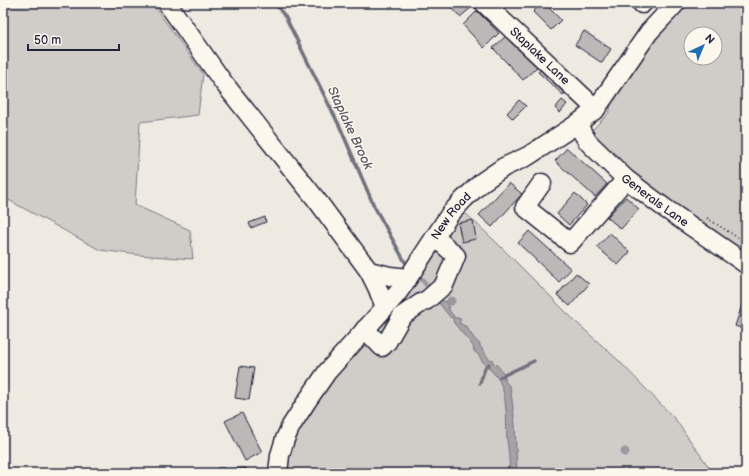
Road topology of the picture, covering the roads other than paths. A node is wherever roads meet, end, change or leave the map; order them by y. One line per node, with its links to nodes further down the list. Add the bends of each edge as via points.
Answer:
1 (167, 3): 10 (street, via 223,82 315,197)
2 (484, 3): 4 (street, Staplake Lane)
3 (676, 3): 4 (street, New Road, via 649,32)
4 (596, 109): 5 (street, New Road)
5 (577, 124): 6 (street, Generals Lane, via 588,142); 8 (street, New Road, via 482,182 450,214)
6 (626, 179): 7 (street, via 570,243 525,207); 9 (street, Generals Lane)
7 (542, 183)
8 (435, 237): 11 (street, New Road); 13 (street, via 456,256 444,285 402,316 382,347)
9 (746, 264)
10 (369, 271): 11 (street); 12 (street)
11 (408, 278): 12 (street, New Road)
12 (385, 306): 13 (street, New Road)
13 (365, 329): 14 (street, New Road, via 327,372 307,400 284,439)
14 (278, 473)

